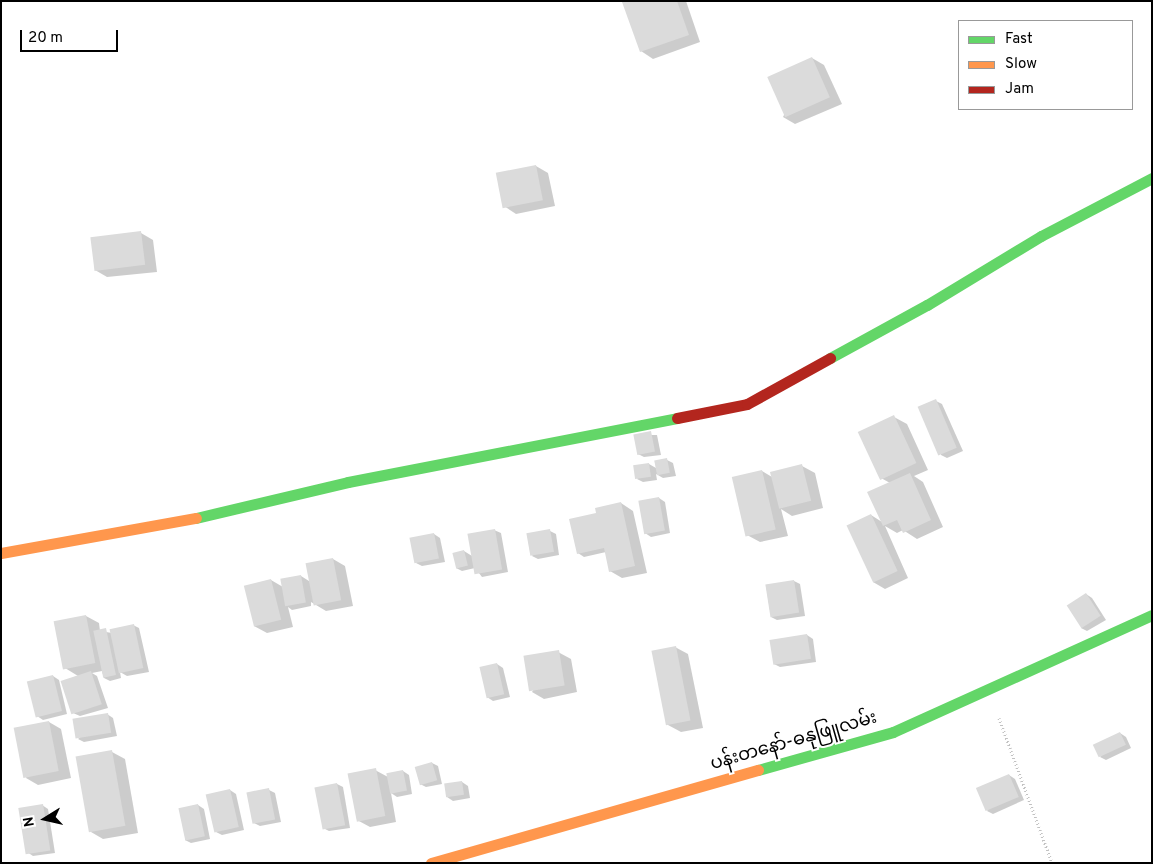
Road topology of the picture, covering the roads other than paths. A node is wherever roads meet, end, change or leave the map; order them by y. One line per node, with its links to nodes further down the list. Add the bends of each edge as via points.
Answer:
1 (1152, 178): 2 (street, via 1041,236 927,305 747,404 348,482 187,520)
2 (1, 553)
3 (1152, 615): 4 (street, ပန်းတနော်-ဓနုဖြူလမ်း, via 893,732)
4 (431, 863)

